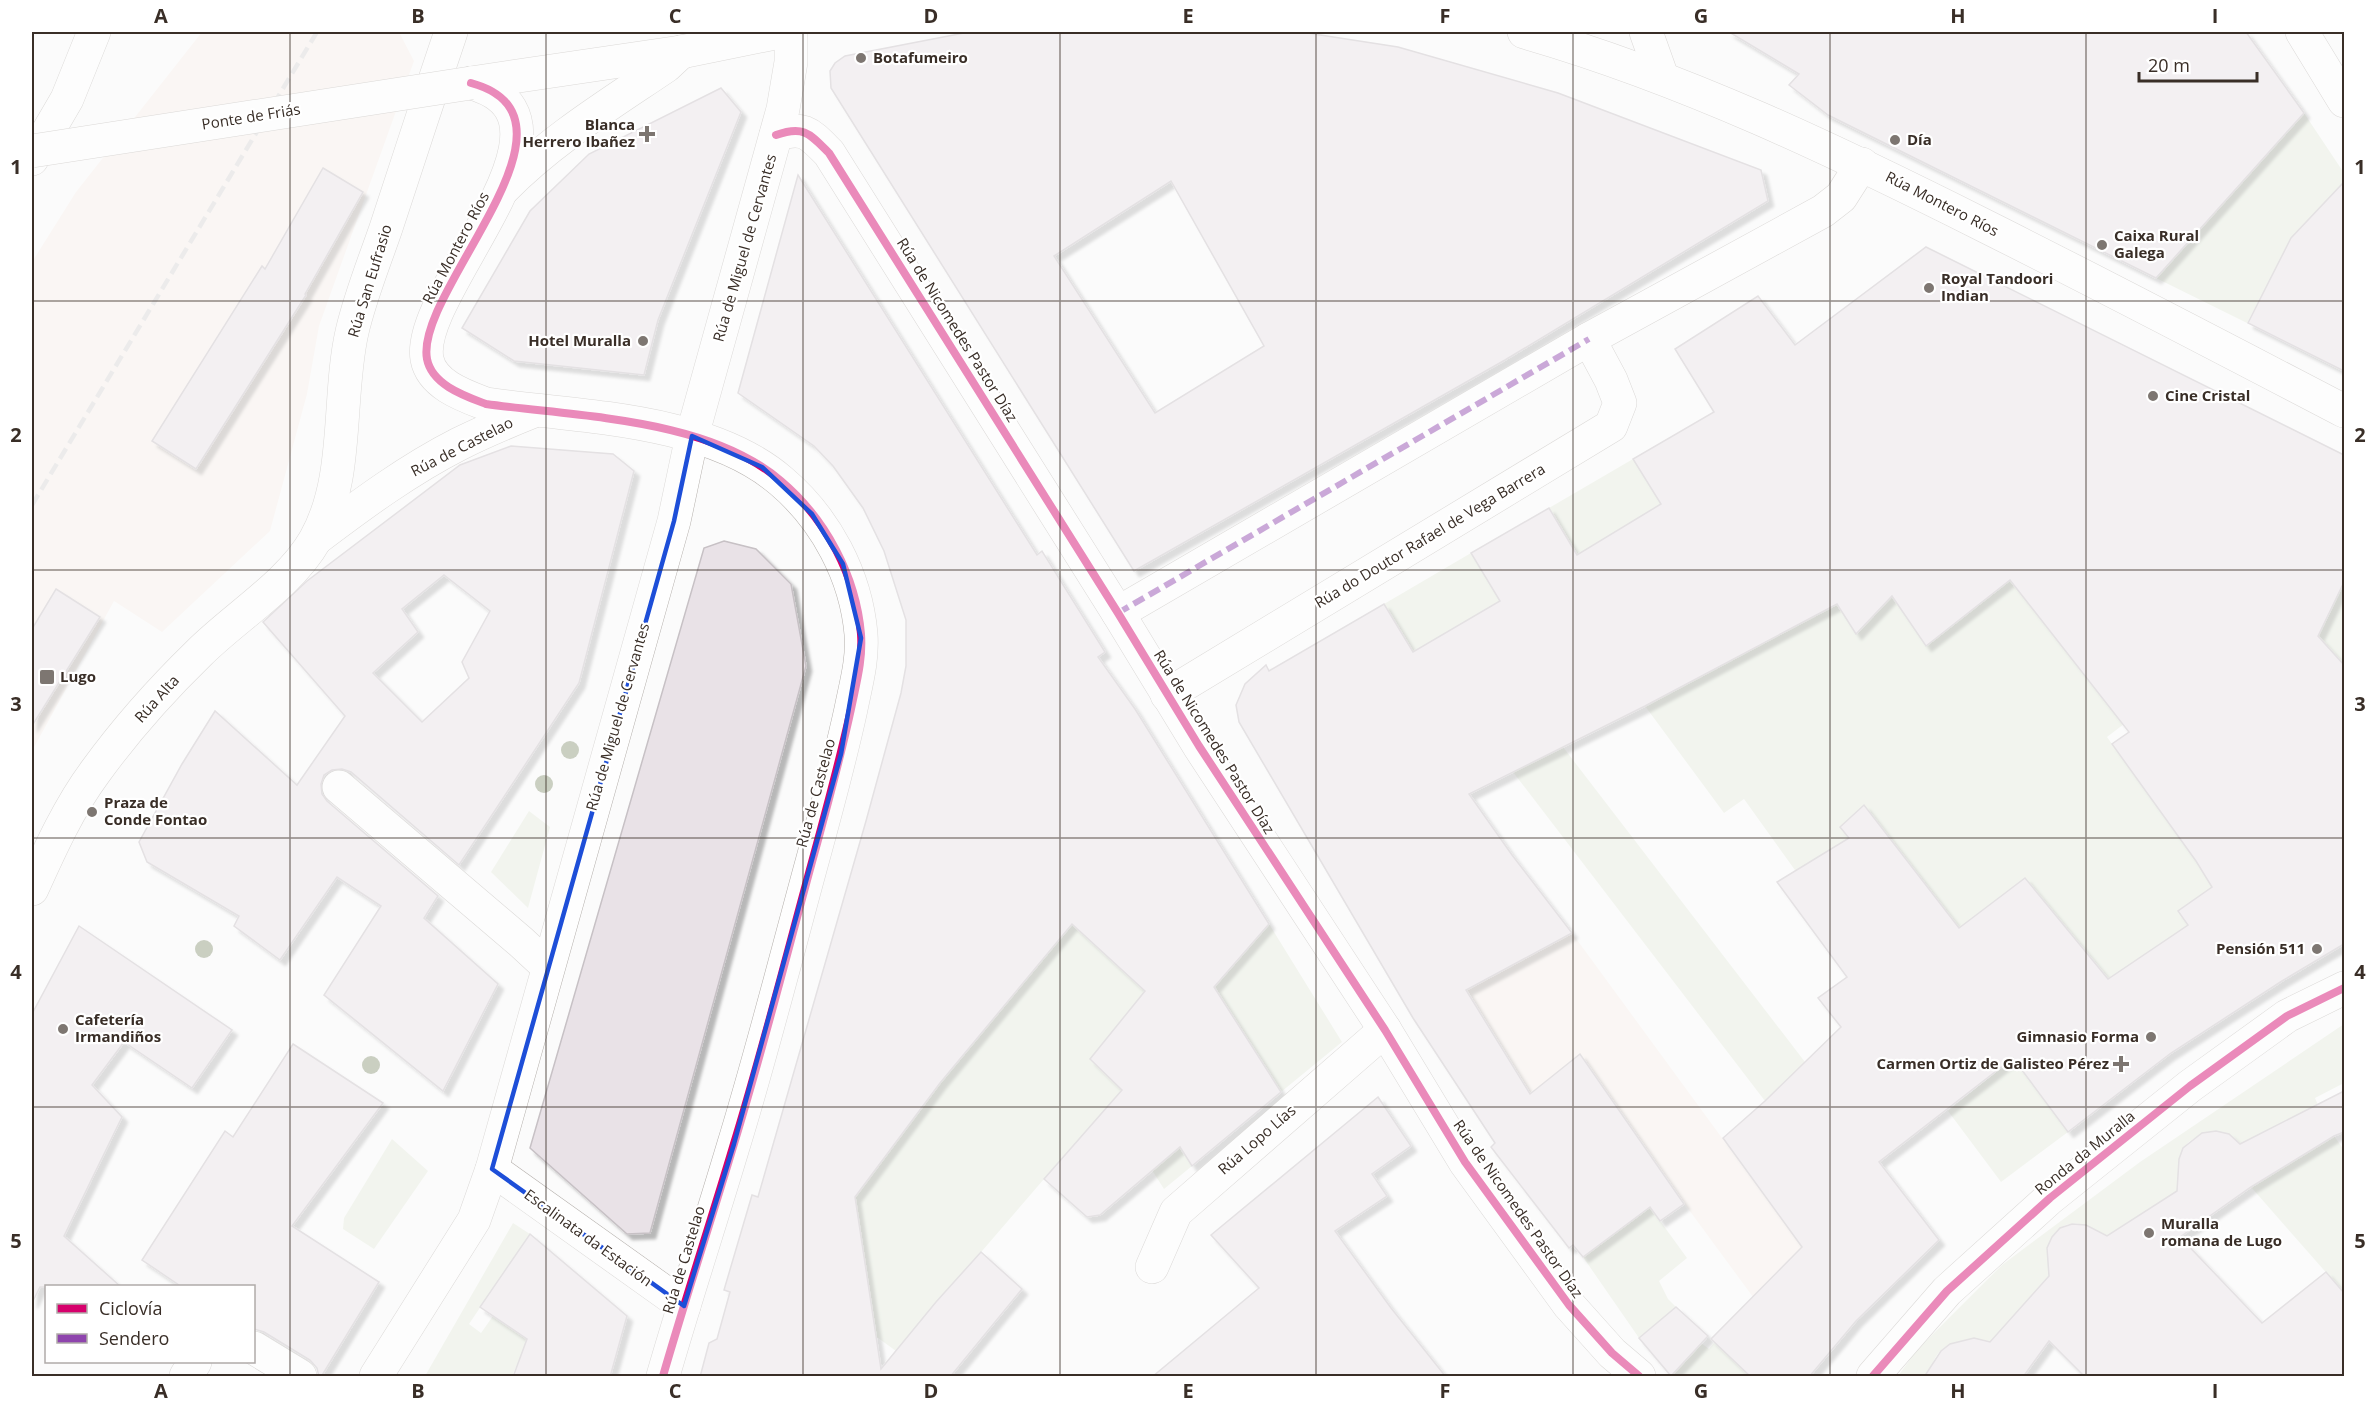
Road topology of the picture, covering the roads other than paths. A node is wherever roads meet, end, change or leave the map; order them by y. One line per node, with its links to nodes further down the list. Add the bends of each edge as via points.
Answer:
1 (94, 32): 14 (street, via 67,99)
2 (451, 32): 21 (street, Rúa San Eufrasio, via 356,316 335,477)
3 (780, 32): 8 (street, Rúa Montero Ríos)
4 (791, 32): 12 (street, Rúa de Miguel de Cervantes, via 790,70)
5 (1524, 32): 9 (street, Rúa Montero Ríos)
6 (1646, 32): 9 (street)
7 (2302, 32): 11 (street)
8 (681, 52): 10 (street, Rúa Montero Ríos); 16 (street, Rúa Montero Ríos, via 560,138)
9 (1662, 77): 15 (street, Rúa Montero Ríos)
10 (471, 83): 13 (street, Ponte de Friás, bridge); 16 (street, Rúa Montero Ríos, via 499,96 514,117 516,146)
11 (2344, 101)
12 (776, 135): 20 (street, Rúa de Miguel de Cervantes); 22 (street, Rúa de Nicomedes Pastor Díaz, via 792,129 806,132 829,153)
13 (32, 151)
14 (32, 159)
15 (1862, 164): 17 (street, via 1841,197 1823,212); 19 (street, Rúa Montero Ríos)
16 (503, 189): 18 (street, Rúa Montero Ríos, via 440,304 428,337 427,361 434,375 462,395 486,404)
17 (1589, 339): 22 (street); 23 (street, Rúa do Doutor Rafael de Vega Barrera, via 1620,403 1611,426)
18 (534, 411): 20 (street, Rúa de Castelao, via 598,418); 21 (street, Rúa de Castelao, via 424,464)
19 (2344, 411)
20 (692, 436): 26 (street, Rúa de Miguel de Cervantes, via 674,521); 31 (street, Rúa de Castelao, via 762,467 782,481 812,514 846,573 859,614 861,638 860,666 842,754 734,1144)
21 (316, 538): 25 (street, Rúa Alta, via 294,568 197,654 95,772 51,846)
22 (1118, 613): 23 (street, Rúa de Nicomedes Pastor Díaz)
23 (1167, 695): 28 (street, Rúa de Nicomedes Pastor Díaz)
24 (339, 787): 26 (street)
25 (32, 889)
26 (548, 967): 29 (street, Rúa de Miguel de Cervantes)
27 (2344, 988): 39 (street, Ronda da Muralla, via 2287,1016 2190,1086 2050,1198 1947,1291)
28 (1385, 1030): 30 (street, Rúa Lopo Lías, via 1176,1212); 38 (street, Rúa de Nicomedes Pastor Díaz, via 1465,1162 1569,1305)
29 (492, 1169): 31 (street, Escalinata da Estación); 36 (street, Rúa de Miguel de Cervantes, via 474,1220)
30 (1152, 1267)
31 (684, 1306): 37 (street, Rúa de Castelao)
32 (255, 1349): 35 (street)
33 (194, 1363): 34 (street)
34 (186, 1377)
35 (300, 1377)
36 (376, 1377)
37 (663, 1377)
38 (1639, 1377)
39 (1873, 1377)

